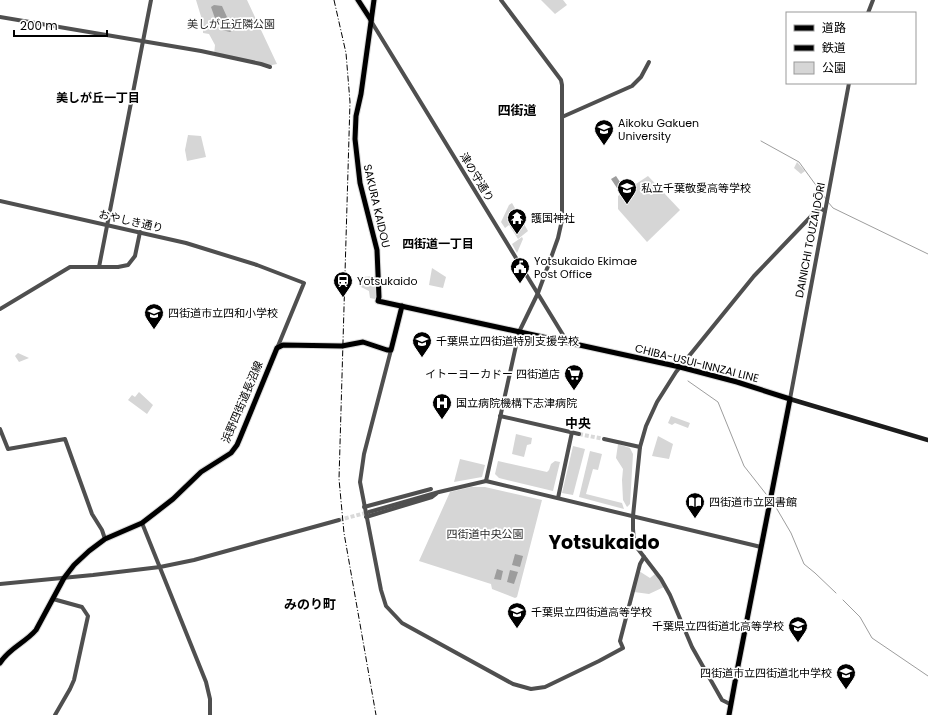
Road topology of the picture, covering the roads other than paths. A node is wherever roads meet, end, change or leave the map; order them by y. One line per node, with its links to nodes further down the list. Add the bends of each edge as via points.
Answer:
1 (151, 0): 9 (street)
2 (358, 0): 8 (main road)
3 (374, 0): 8 (main road)
4 (500, 0): 13 (street, via 561,80)
5 (873, 0): 6 (street)
6 (868, 12)
7 (0, 17): 9 (street)
8 (371, 20): 19 (street, 津の守通り); 20 (main road, SAKURA KAIDOU, via 356,116 355,150 360,183 376,242 378,301)
9 (143, 41): 11 (street); 16 (street)
10 (649, 62): 13 (street, via 632,86)
11 (270, 67)
12 (849, 84): 15 (street, DAINICHI TOUZAI DŌRI)
13 (562, 118): 19 (street, via 562,220 554,252)
14 (0, 201): 16 (street, おやしき通り)
15 (825, 211): 26 (street, via 818,208 754,276); 27 (street, DAINICHI TOUZAI DŌRI)
16 (106, 225): 17 (street, おやしき通り); 18 (street)
17 (140, 232): 18 (street, via 135,256 128,264); 24 (street, おやしき通り, via 257,265 304,283)
18 (99, 267): 21 (street, via 70,268)
19 (538, 293): 22 (street); 23 (street, 津の守通り)
20 (402, 306): 22 (main road, CHIBA-USUI-INNZAI LINE); 25 (main road)
21 (0, 309)
22 (519, 332): 23 (main road, CHIBA-USUI-INNZAI LINE); 28 (street)
23 (568, 343): 26 (main road, CHIBA-USUI-INNZAI LINE)
24 (278, 346): 25 (main road, via 345,346 363,342); 44 (main road, 浜野四街道長沼線, via 234,450 201,472 172,500)
25 (391, 350): 39 (street, via 362,468 360,486)
26 (680, 367): 27 (main road, CHIBA-USUI-INNZAI LINE, via 738,382); 34 (street, via 657,402)
27 (790, 400): 33 (main road); 46 (main road)
28 (500, 416): 30 (street); 35 (street)
29 (0, 429): 45 (street, via 8,449 65,439 92,514)
30 (572, 432): 31 (street); 38 (street)
31 (579, 434)
32 (604, 439): 34 (street)
33 (928, 440)
34 (640, 447): 41 (street)
35 (486, 481): 37 (street); 38 (street)
36 (431, 489): 39 (street)
37 (439, 492): 40 (street); 42 (street, via 432,497)
38 (558, 498): 41 (street)
39 (364, 507): 42 (street)
40 (369, 512)
41 (633, 516): 46 (street); 47 (street, via 633,537)
42 (366, 517): 47 (street, via 381,590 386,606 394,615 402,623 489,672 518,686 531,689 545,687 623,648 620,641)
43 (339, 520): 48 (street)
44 (142, 523): 45 (main road, 浜野四街道長沼線); 48 (street)
45 (105, 539): 49 (main road, 浜野四街道長沼線, via 74,565)
46 (761, 547): 53 (main road)
47 (644, 557): 53 (street, via 670,595 692,646 722,700)
48 (160, 567): 49 (street); 55 (street, via 206,682)
49 (64, 578): 50 (street); 51 (main road, 浜野四街道長沼線)
50 (0, 584)
51 (53, 599): 52 (main road, 浜野四街道長沼線, via 33,633 6,654); 54 (street, via 82,607 88,616 74,680)
52 (0, 662)
53 (730, 704): 56 (main road)
54 (55, 715)
55 (210, 715)
56 (729, 715)

